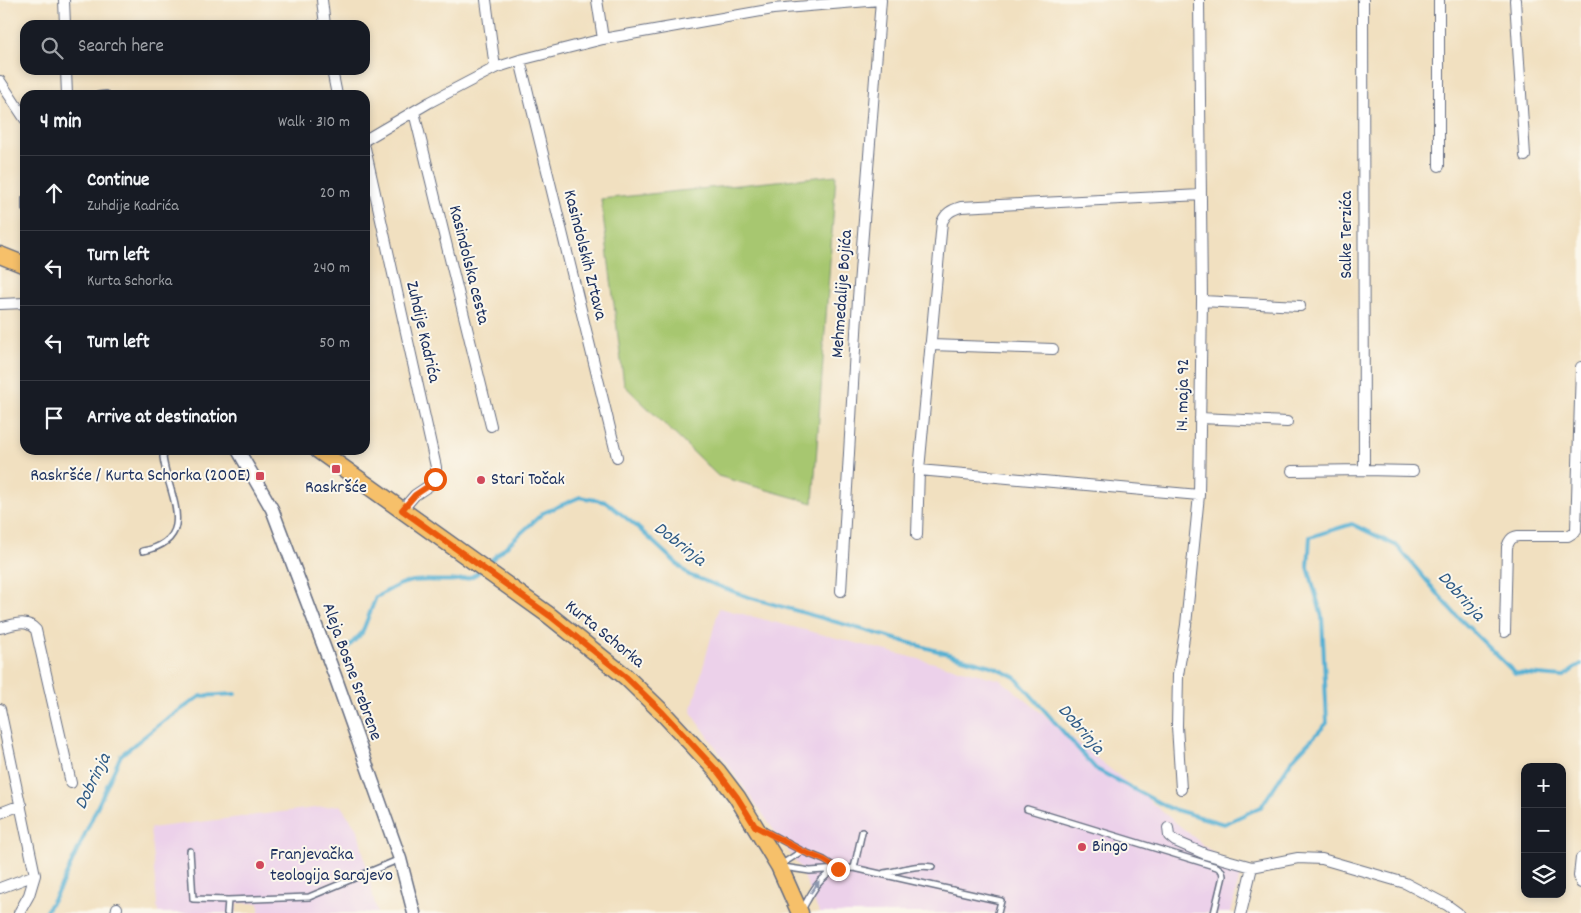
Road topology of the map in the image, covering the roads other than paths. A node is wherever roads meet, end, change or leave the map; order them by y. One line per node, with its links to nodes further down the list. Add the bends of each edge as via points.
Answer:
1 (64, 0): 10 (street)
2 (322, 0): 11 (street)
3 (486, 0): 14 (street)
4 (596, 0): 12 (street)
5 (881, 0): 12 (street, via 773,9); 51 (street, Mehmedalije Bojića, via 858,298)
6 (1199, 0): 26 (street, 14. maja 92)
7 (1363, 0): 44 (street, Salke Terzića)
8 (1439, 0): 24 (street)
9 (1515, 0): 23 (street)
10 (65, 20)
11 (325, 20)
12 (603, 39): 13 (street)
13 (520, 60): 14 (street); 42 (street, Kasindolskih Zrtava)
14 (494, 68): 21 (street)
15 (66, 75): 18 (street)
16 (333, 75): 19 (street)
17 (0, 81): 20 (street)
18 (68, 90)
19 (336, 90)
20 (20, 111)
21 (414, 112): 22 (street); 38 (street, Kasindolska cesta)
22 (370, 137)
23 (1524, 156)
24 (1439, 166)
25 (370, 170): 48 (street, Zuhdije Kadrića, via 436,467 433,483 415,495)
26 (1201, 195): 29 (street, 14. maja 92); 33 (street, via 950,210 942,222)
27 (0, 255): 28 (main road)
28 (20, 263)
29 (1202, 301): 32 (street); 36 (street, 14. maja 92)
30 (20, 303): 31 (street)
31 (0, 304)
32 (1300, 306)
33 (930, 345): 34 (street); 43 (street)
34 (1053, 349)
35 (1581, 367): 53 (street, via 1576,531 1568,536 1518,536 1509,541)
36 (1200, 418): 37 (street); 47 (street, 14. maja 92)
37 (1287, 422)
38 (492, 426)
39 (164, 455): 50 (lane, via 176,504 176,526 164,544)
40 (241, 455): 66 (street, Aleja Bosne Srebrene, via 272,509)
41 (325, 455): 48 (main road, Kurta Schorka)
42 (617, 457)
43 (919, 470): 47 (street); 49 (street)
44 (1364, 470): 45 (street); 46 (street)
45 (1292, 471)
46 (1413, 471)
47 (1200, 495): 56 (street, 14. maja 92, via 1178,675)
48 (402, 510): 60 (main road, Kurta Schorka, via 513,589 626,677 718,772)
49 (917, 535)
50 (143, 551)
51 (841, 591)
52 (0, 628): 55 (street, via 24,622 36,630)
53 (1505, 632)
54 (0, 709): 57 (street)
55 (70, 783)
56 (1181, 789)
57 (21, 805): 59 (street); 73 (street)
58 (1027, 809): 82 (lane, via 1217,866 1223,876)
59 (0, 813)
60 (755, 826): 64 (lane); 67 (main road, Kurta Schorka)
61 (1168, 828): 69 (street, via 1169,836 1175,841 1205,854)
62 (862, 832): 70 (lane)
63 (190, 851): 76 (lane, via 193,899)
64 (802, 851): 67 (lane); 71 (lane)
65 (1581, 858): 74 (street)
66 (400, 859): 76 (lane, via 309,897); 79 (street, Aleja Bosne Srebrene)
67 (779, 866): 71 (lane, via 810,871); 80 (main road, Kurta Schorka)
68 (932, 867): 72 (lane, via 917,866)
69 (1252, 867): 83 (street); 84 (street, via 1298,858 1322,858 1405,884)
70 (854, 868): 71 (lane); 72 (lane)
71 (838, 869): 80 (lane, one-way to 71, via 816,885)
72 (879, 873): 81 (lane, via 1000,900)
73 (35, 875): 75 (street); 77 (street)
74 (1581, 883)
75 (0, 888)
76 (228, 900): 78 (lane)
77 (20, 913)
78 (227, 913)
79 (414, 913)
80 (800, 913)
81 (998, 913)
82 (1214, 913)
83 (1241, 913)
84 (1458, 913)

